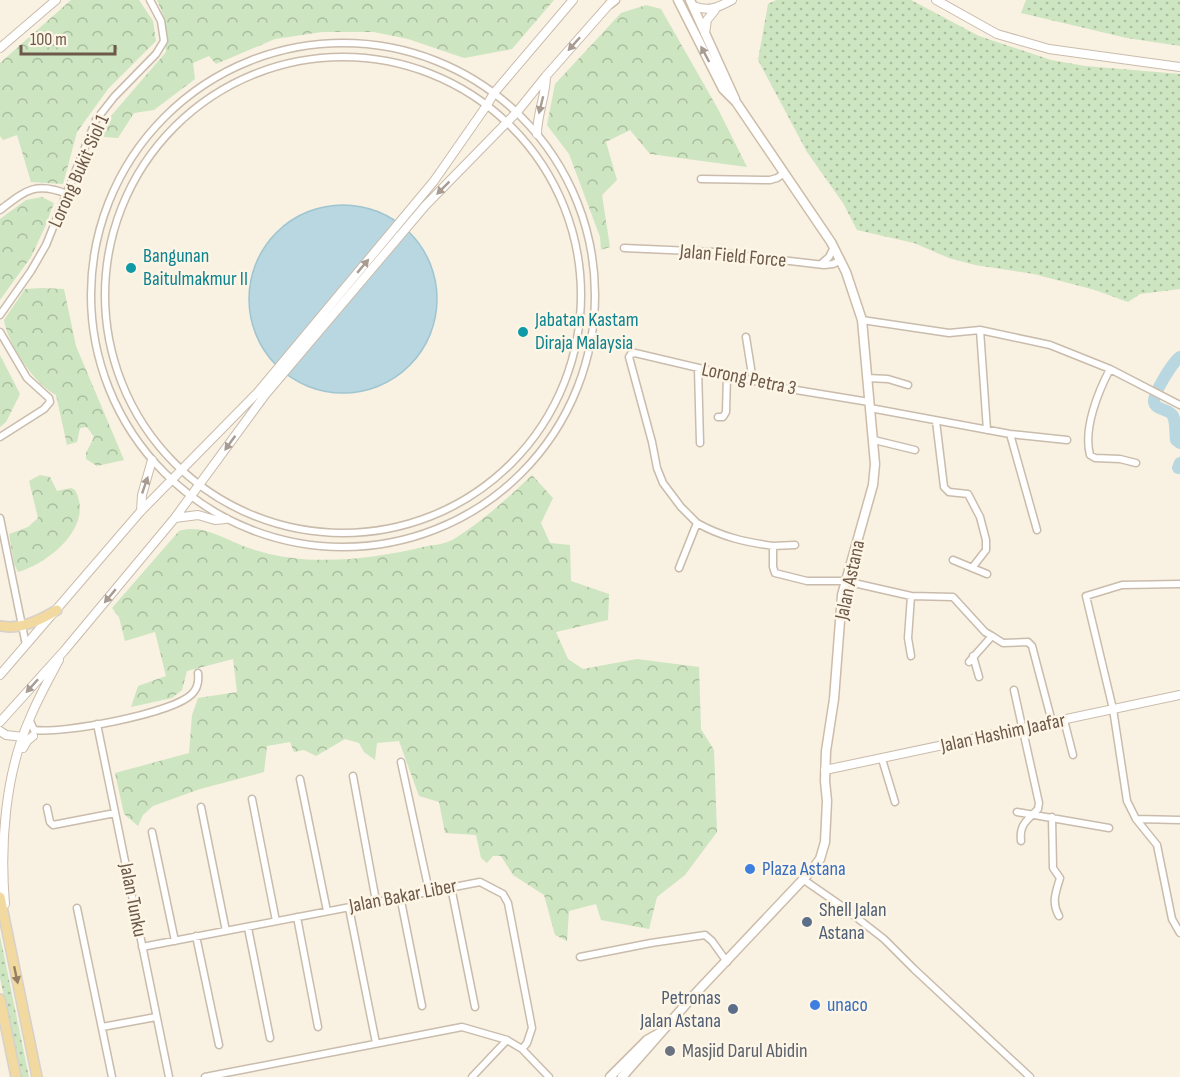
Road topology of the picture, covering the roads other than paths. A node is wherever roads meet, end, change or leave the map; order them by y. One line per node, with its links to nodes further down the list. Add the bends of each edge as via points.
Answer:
1 (56, 0): 11 (street)
2 (150, 0): 22 (street, Lorong Bukit Siol 1, via 161,21 164,41 96,120)
3 (573, 0): 14 (street)
4 (732, 0): 9 (street)
5 (936, 0): 12 (street, via 997,34 1049,50)
6 (612, 1): 13 (street, one-way to 13)
7 (677, 1): 15 (main road, Jalan Astana, one-way to 7, via 723,89)
8 (692, 3): 9 (street); 10 (main road, Jalan Astana)
9 (715, 10): 10 (street, via 707,20)
10 (705, 34): 15 (main road, Jalan Astana)
11 (0, 48)
12 (1180, 67)
13 (546, 75): 17 (street); 19 (street, one-way to 19)
14 (494, 93): 16 (street); 17 (street); 51 (street, via 466,74 417,53 365,43 332,42 299,45 237,65 208,81 160,121 140,145 107,207 96,245 92,285 93,325 101,364 110,390)
15 (736, 102): 20 (main road, Jalan Astana)
16 (487, 105): 18 (street); 39 (street, one-way to 16, via 434,181); 53 (street, via 466,90 409,66 366,57 312,58 236,81 191,111 164,138 135,178 115,226 105,304 110,341 123,385 147,431)
17 (517, 112): 18 (street); 19 (street)
18 (507, 122): 39 (street, one-way to 39, via 425,206); 55 (street, via 535,154 557,192 572,232 581,294 578,335 567,375 550,413 520,455 495,480 457,506 414,524 368,533 321,534 289,528 237,509)
19 (537, 134): 60 (street, via 577,201 591,252 595,288 586,361 574,396 540,453 510,485 482,506 435,531 405,541 373,547 313,546 251,531)
20 (783, 174): 21 (street, via 770,180); 24 (main road, Jalan Astana)
21 (701, 179)
22 (67, 194): 23 (street, via 53,188 28,190); 28 (street, Lorong Bukit Siol 1, via 42,253)
23 (0, 210)
24 (834, 247): 26 (main road, Jalan Astana); 27 (street)
25 (624, 248): 27 (street, Jalan Field Force, via 714,252)
26 (841, 260): 27 (street, Jalan Field Force); 29 (main road, Jalan Astana)
27 (820, 264)
28 (0, 315)
29 (862, 320): 30 (street, via 949,333); 36 (main road, Jalan Astana)
30 (980, 330): 34 (street, via 1050,345); 44 (street)
31 (0, 332): 46 (street, via 27,378 50,402)
32 (746, 337): 37 (street)
33 (698, 368): 35 (street, Lorong Petra 3); 49 (street); 61 (street, Lorong Petra 3, via 635,353 629,357 663,483)
34 (1110, 369): 41 (street); 52 (street, via 1093,411 1090,455)
35 (727, 375): 37 (street, Lorong Petra 3); 42 (street, via 726,412)
36 (867, 378): 38 (street); 40 (main road, Jalan Astana)
37 (753, 381): 40 (street, Lorong Petra 3)
38 (908, 385)
39 (262, 393): 53 (street); 55 (street, one-way to 55)
40 (869, 405): 43 (street, Lorong Petra 3); 47 (main road, Jalan Astana)
41 (1180, 405)
42 (718, 417)
43 (936, 421): 44 (street, Lorong Petra 3); 67 (street, via 944,487 950,492 968,494 982,523 986,550)
44 (987, 430): 45 (street, Lorong Petra 3)
45 (1010, 434): 48 (street, Lorong Petra 3); 62 (street)
46 (0, 437)
47 (874, 440): 50 (street); 69 (main road, Jalan Astana, via 873,485)
48 (1067, 440)
49 (700, 443)
50 (915, 450)
51 (152, 460): 54 (street); 57 (street, one-way to 51)
52 (1136, 464)
53 (181, 470): 54 (street); 55 (street)
54 (172, 480): 56 (street); 57 (street)
55 (199, 486): 56 (street)
56 (192, 497): 59 (street); 60 (street)
57 (141, 511): 72 (street)
58 (0, 518): 74 (street)
59 (174, 519): 60 (street, via 198,515); 77 (street, one-way to 77)
60 (226, 519)
61 (697, 523): 64 (street, via 738,541); 66 (street)
62 (1036, 530)
63 (795, 545): 64 (street)
64 (773, 546): 69 (street, via 776,573 807,581)
65 (952, 560): 67 (street)
66 (679, 568)
67 (972, 568): 68 (street)
68 (987, 574)
69 (845, 581): 71 (street); 99 (main road, Jalan Astana)
70 (1180, 584): 84 (street, via 1122,585 1086,596)
71 (911, 596): 75 (street, via 953,597); 78 (street)
72 (57, 610): 74 (main road); 76 (street)
73 (0, 626): 74 (main road)
74 (21, 626): 76 (street)
75 (992, 636): 81 (street, via 971,659); 88 (street, via 1003,643 1028,642 1032,646)
76 (26, 645): 80 (street)
77 (64, 651): 85 (street); 87 (street, one-way to 87)
78 (911, 656)
79 (198, 673): 89 (street, via 197,688 180,702)
80 (0, 675)
81 (979, 677)
82 (1014, 690): 90 (street)
83 (1180, 696): 84 (street, Jalan Hashim Jaafar)
84 (1113, 709): 86 (street, Jalan Hashim Jaafar); 110 (street, via 1127,801)
85 (30, 717): 91 (street, via 34,730); 94 (street)
86 (1064, 720): 88 (street, Jalan Hashim Jaafar); 96 (street)
87 (0, 722)
88 (1052, 722): 90 (street, Jalan Hashim Jaafar)
89 (97, 724): 91 (street); 107 (street, Jalan Tunku)
90 (1023, 728): 97 (street, Jalan Hashim Jaafar); 108 (street, via 1039,803)
91 (59, 730): 93 (street)
92 (0, 731): 94 (street)
93 (33, 736): 94 (street); 95 (street)
94 (23, 737): 95 (street)
95 (19, 752): 127 (street, via 3,839)
96 (1073, 755)
97 (882, 759): 99 (street, Jalan Hashim Jaafar); 103 (street)
98 (401, 762): 117 (street)
99 (827, 770): 115 (main road, via 824,851)
100 (352, 776): 120 (street)
101 (300, 779): 123 (street)
102 (252, 799): 126 (street)
103 (895, 802)
104 (201, 807): 129 (street)
105 (47, 808): 107 (street, via 53,825)
106 (1017, 812): 108 (street)
107 (115, 813): 133 (street, Jalan Tunku)
108 (1034, 814): 109 (street); 114 (street, via 1023,822)
109 (1052, 817): 112 (street); 125 (street, via 1053,868 1060,878 1054,907)
110 (1136, 819): 111 (street); 130 (street, via 1157,845 1172,919)
111 (1180, 820)
112 (1109, 828)
113 (152, 832): 132 (street)
114 (1021, 841)
115 (804, 880): 135 (main road); 157 (street, via 884,939)
116 (451, 887): 117 (street, Jalan Bakar Liber); 138 (street); 147 (street, Jalan Bakar Liber, via 480,882 503,894 508,903 532,1028)
117 (429, 891): 118 (street, Jalan Bakar Liber)
118 (400, 896): 120 (street, Jalan Bakar Liber); 137 (street)
119 (0, 897): 127 (main road)
120 (376, 901): 122 (street, Jalan Bakar Liber)
121 (77, 908): 140 (street)
122 (349, 908): 123 (street, Jalan Bakar Liber); 145 (street)
123 (327, 911): 124 (street, Jalan Bakar Liber)
124 (297, 916): 126 (street, Jalan Bakar Liber); 141 (street)
125 (1059, 916)
126 (276, 921): 128 (street, Jalan Bakar Liber)
127 (6, 927): 150 (main road, one-way to 150)
128 (248, 928): 129 (street, Jalan Bakar Liber); 143 (street)
129 (226, 931): 131 (street, Jalan Bakar Liber)
130 (1180, 933)
131 (196, 936): 132 (street, Jalan Bakar Liber); 146 (street)
132 (175, 941): 133 (street, Jalan Bakar Liber)
133 (142, 947): 139 (street, Jalan Tunku)
134 (580, 957): 135 (street, via 705,935)
135 (728, 962): 142 (main road)
136 (0, 999): 149 (main road)
137 (423, 1006)
138 (475, 1008)
139 (156, 1017): 140 (street); 152 (street, Jalan Tunku)
140 (102, 1027): 151 (street)
141 (318, 1027)
142 (662, 1032): 155 (main road, via 648,1040); 156 (main road)
143 (270, 1038)
144 (507, 1040): 145 (street, via 462,1026); 147 (street); 154 (street)
145 (376, 1043): 153 (street)
146 (219, 1045)
147 (522, 1049): 148 (street)
148 (545, 1076)
149 (16, 1077)
150 (37, 1077)
151 (112, 1077)
152 (169, 1077)
153 (205, 1077)
154 (472, 1077)
155 (610, 1077)
156 (622, 1077)
157 (1030, 1077)

